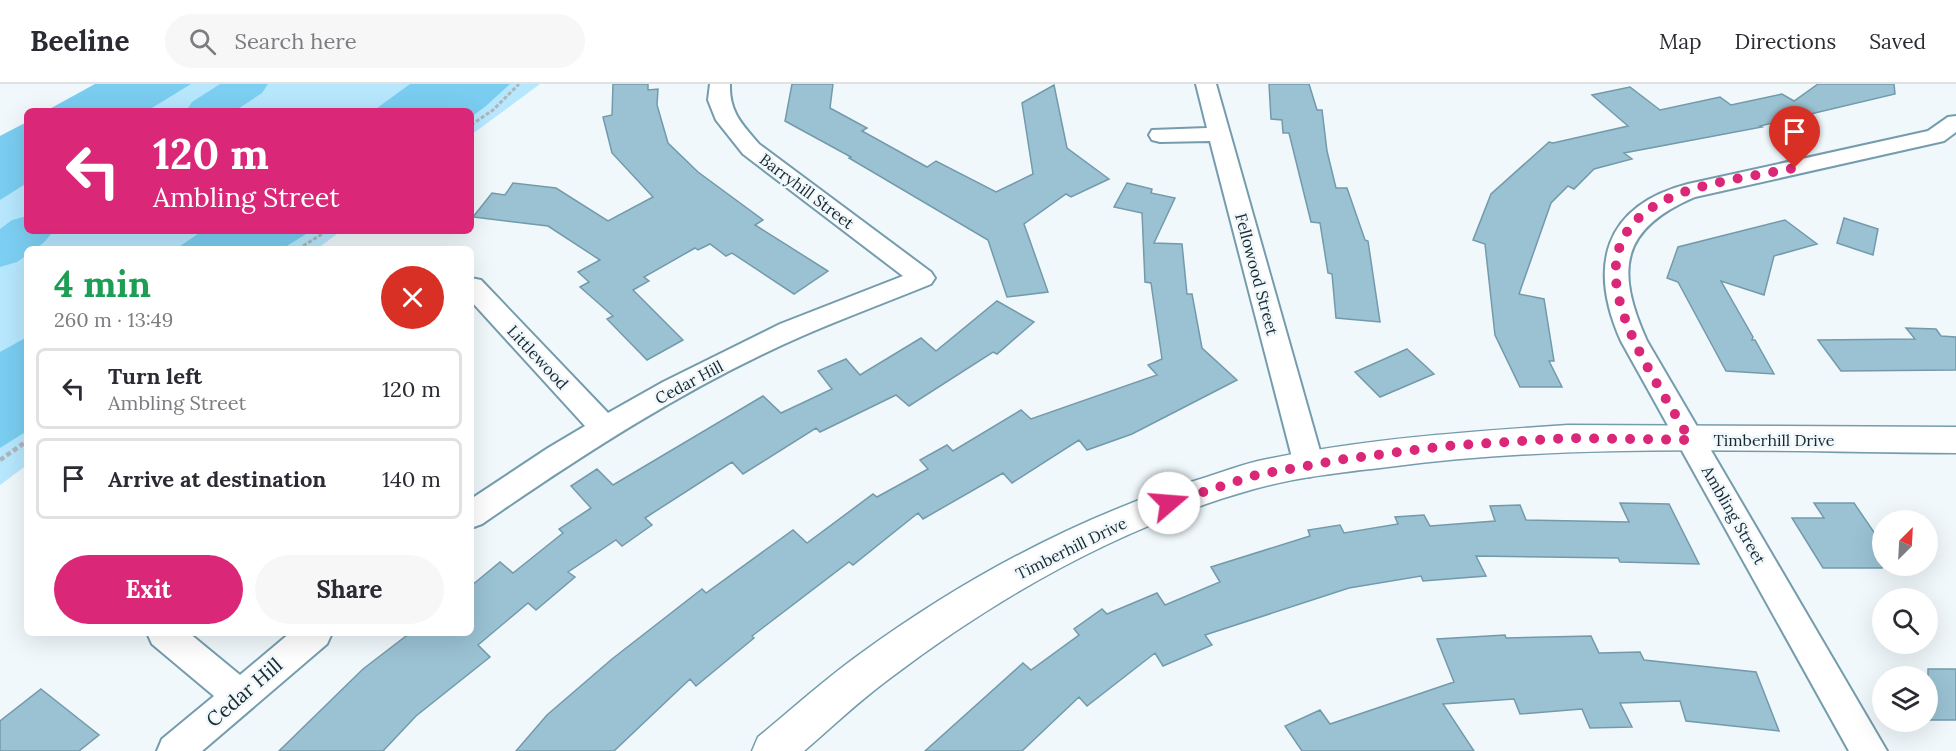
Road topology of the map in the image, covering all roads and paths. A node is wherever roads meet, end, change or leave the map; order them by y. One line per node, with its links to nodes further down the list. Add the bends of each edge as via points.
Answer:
1 (519, 84): 4 (path, via 493,110)
2 (720, 84): 10 (street, Barryhill Street, via 719,100 727,120 751,148)
3 (1206, 84): 6 (street, Fellowood Street)
4 (474, 122)
5 (1956, 122): 13 (street, Ambling Street, via 1936,136 1902,145 1688,191 1655,206 1632,227 1621,246 1615,269 1618,303 1634,341)
6 (1220, 134): 7 (street); 17 (street, Fellowood Street)
7 (1160, 135)
8 (322, 234): 9 (path)
9 (303, 246)
10 (922, 278): 12 (street, Cedar Hill, via 789,331 673,389)
11 (474, 288): 12 (street, Littlewood)
12 (605, 429): 18 (street, Cedar Hill)
13 (1690, 440): 14 (street, Timberhill Drive); 17 (street, Timberhill Drive, via 1568,438 1446,446); 24 (street, Ambling Street)
14 (1956, 440)
15 (24, 443): 16 (path)
16 (0, 460)
17 (1309, 465): 23 (street, Timberhill Drive, via 1256,475 1169,503 1071,544 973,598 882,661)
18 (474, 513)
19 (168, 636): 21 (street)
20 (311, 636): 21 (street, Cedar Hill)
21 (239, 696): 22 (street, Cedar Hill)
22 (175, 751)
23 (773, 751)
24 (1869, 751)

